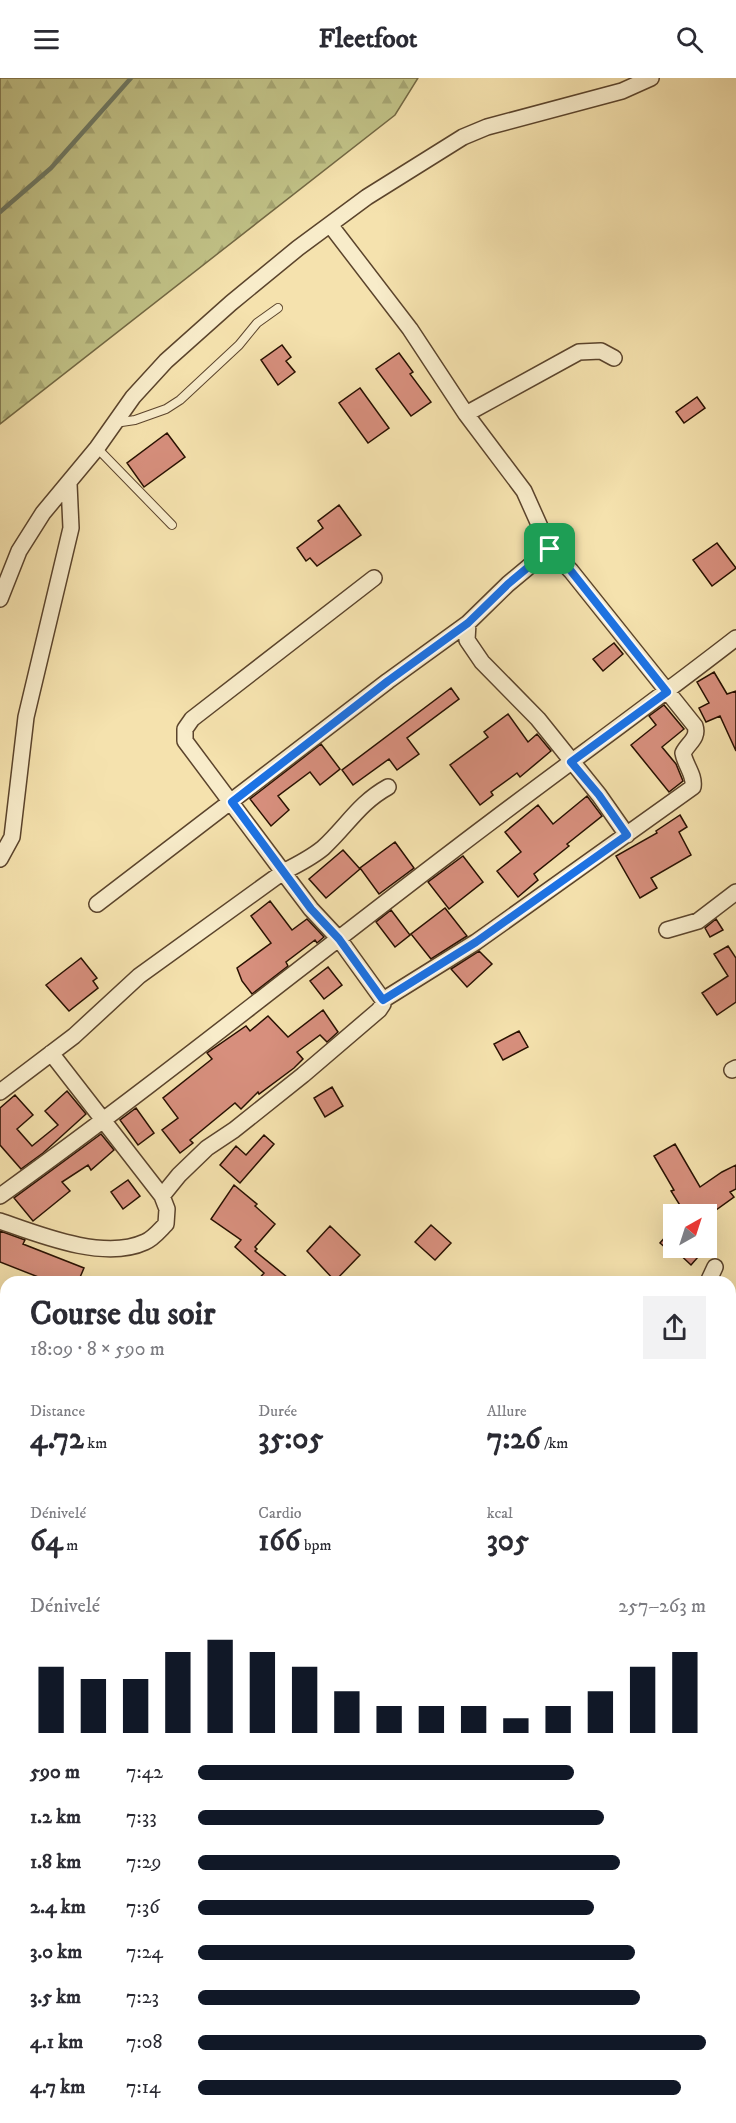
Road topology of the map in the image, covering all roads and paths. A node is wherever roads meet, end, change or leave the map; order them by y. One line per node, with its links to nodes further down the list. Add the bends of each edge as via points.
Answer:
1 (651, 78): 2 (street, via 622,92 487,127 463,137 367,197)
2 (331, 226): 5 (street, via 410,329); 6 (street, via 298,248 198,332 133,397)
3 (278, 308): 6 (lane, via 256,323 239,345 180,400 146,417)
4 (614, 358): 5 (street, via 601,351 579,352)
5 (466, 414): 10 (street, via 524,491)
6 (114, 424): 7 (street)
7 (97, 448): 8 (street); 9 (lane)
8 (69, 484): 12 (street, via 19,551); 20 (street, via 71,528 26,717)
9 (172, 525)
10 (550, 549): 13 (street); 15 (street)
11 (375, 578): 18 (street, via 192,719 185,729 185,741)
12 (0, 599)
13 (468, 623): 16 (street, via 467,640 482,662 537,719); 18 (street)
14 (736, 638): 15 (street)
15 (667, 692): 16 (street); 21 (street, via 697,731 683,753 694,783 690,790)
16 (571, 762): 21 (street); 27 (street)
17 (388, 787): 23 (street, via 372,795 317,853)
18 (232, 802): 23 (street); 25 (street)
19 (0, 811): 20 (street)
20 (14, 822): 22 (street, via 12,837)
21 (627, 835): 28 (street, via 476,942)
22 (0, 860)
23 (283, 872): 27 (street); 29 (street, via 139,976)
24 (736, 892): 26 (street, via 698,921)
25 (97, 904)
26 (667, 930)
27 (339, 939): 28 (street); 31 (street)
28 (383, 1000): 33 (street, via 379,1010 303,1075 207,1148)
29 (51, 1053): 30 (street); 31 (street)
30 (0, 1092)
31 (103, 1122): 32 (street); 33 (street)
32 (0, 1196)
33 (162, 1196): 34 (street, via 167,1209 166,1224 148,1241 131,1248 96,1248)
34 (0, 1221)
35 (714, 1267): 36 (street)
36 (710, 1276)

